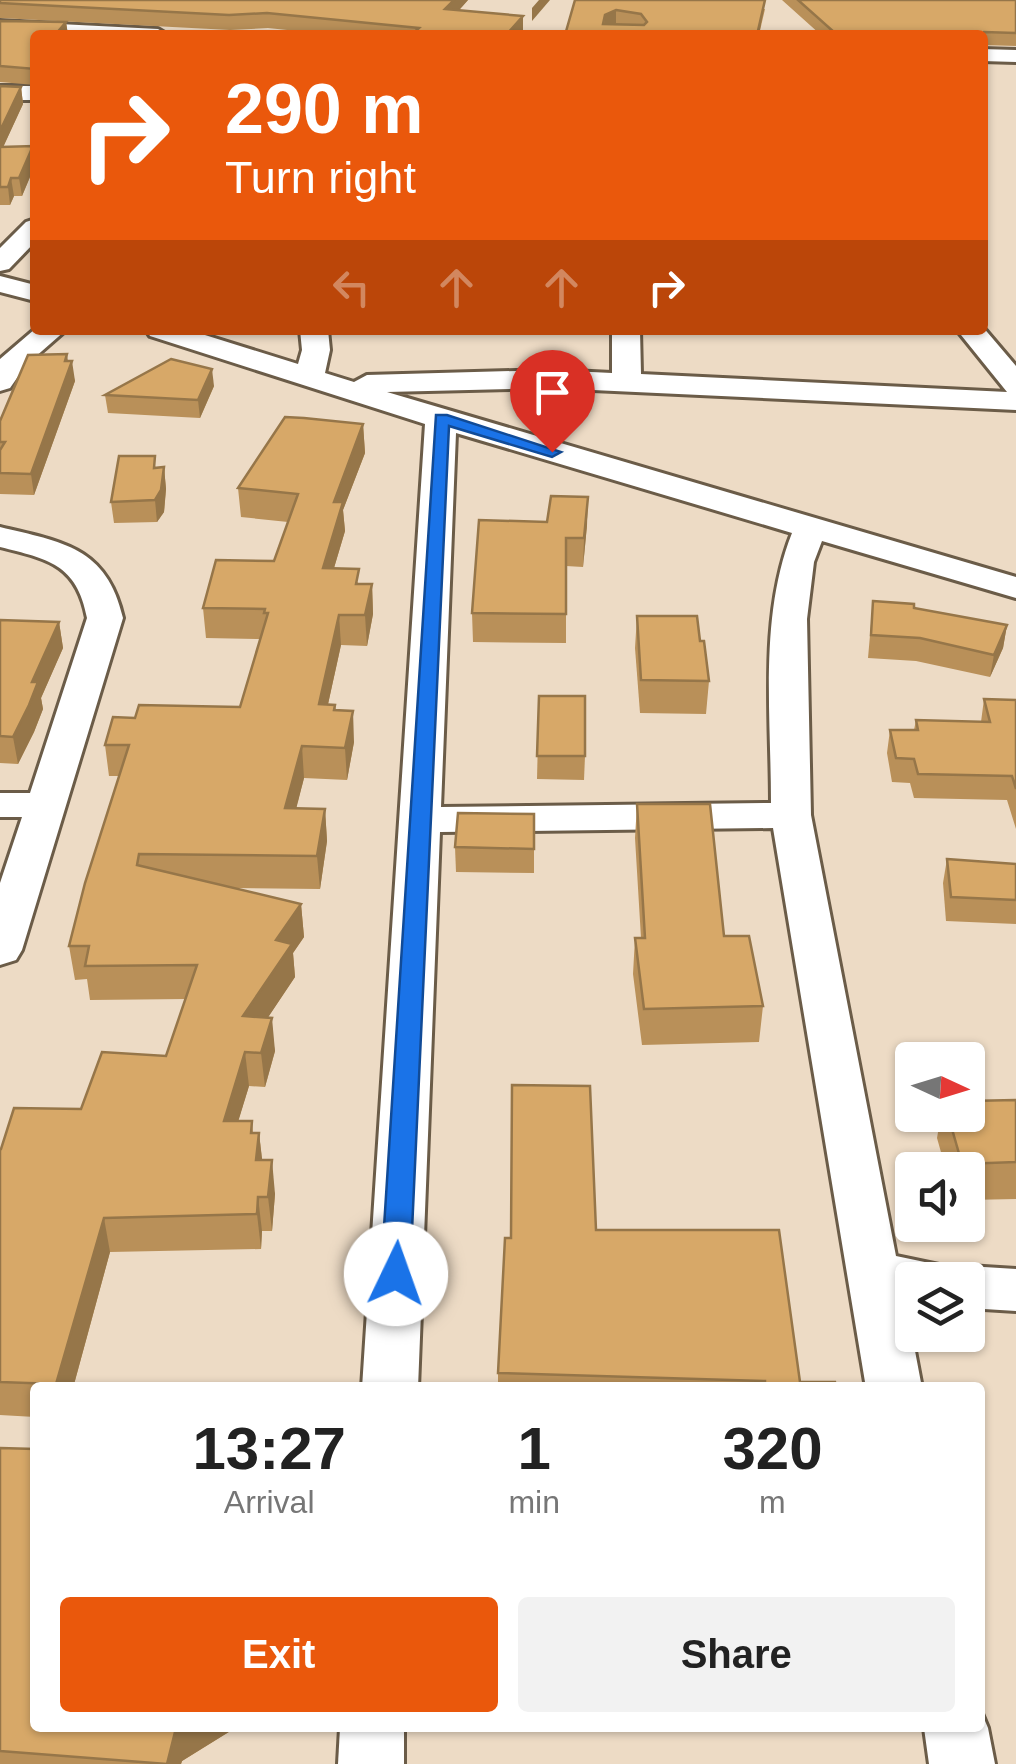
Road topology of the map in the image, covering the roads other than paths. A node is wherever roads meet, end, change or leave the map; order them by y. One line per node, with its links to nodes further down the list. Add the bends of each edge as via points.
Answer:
1 (0, 27): 2 (street)
2 (53, 30)
3 (988, 55): 4 (street)
4 (1016, 56)
5 (0, 93): 6 (street)
6 (30, 93)
7 (30, 232): 8 (street)
8 (0, 264)
9 (0, 284): 10 (street)
10 (30, 292)
11 (46, 335): 17 (street)
12 (176, 335): 16 (street)
13 (314, 335): 16 (street)
14 (626, 335): 18 (street)
15 (975, 335): 20 (street)
16 (308, 376): 19 (street)
17 (0, 382)
18 (626, 382): 19 (street, via 470,378); 21 (street)
19 (342, 385): 22 (street)
20 (1016, 385)
21 (1016, 401)
22 (442, 419): 23 (street); 29 (street)
23 (810, 528): 25 (street); 28 (street, via 796,562 789,619)
24 (0, 537): 26 (street, via 68,556 88,570 102,593 105,618)
25 (1016, 588)
26 (46, 804): 27 (street); 30 (street)
27 (0, 805)
28 (791, 815): 29 (street); 31 (street)
29 (419, 820): 35 (street)
30 (0, 950)
31 (895, 1267)
32 (985, 1288): 33 (street)
33 (1016, 1290)
34 (895, 1351): 36 (street)
35 (390, 1382)
36 (894, 1382)
37 (372, 1732): 39 (street)
38 (957, 1732): 40 (street)
39 (370, 1764)
40 (962, 1764)

